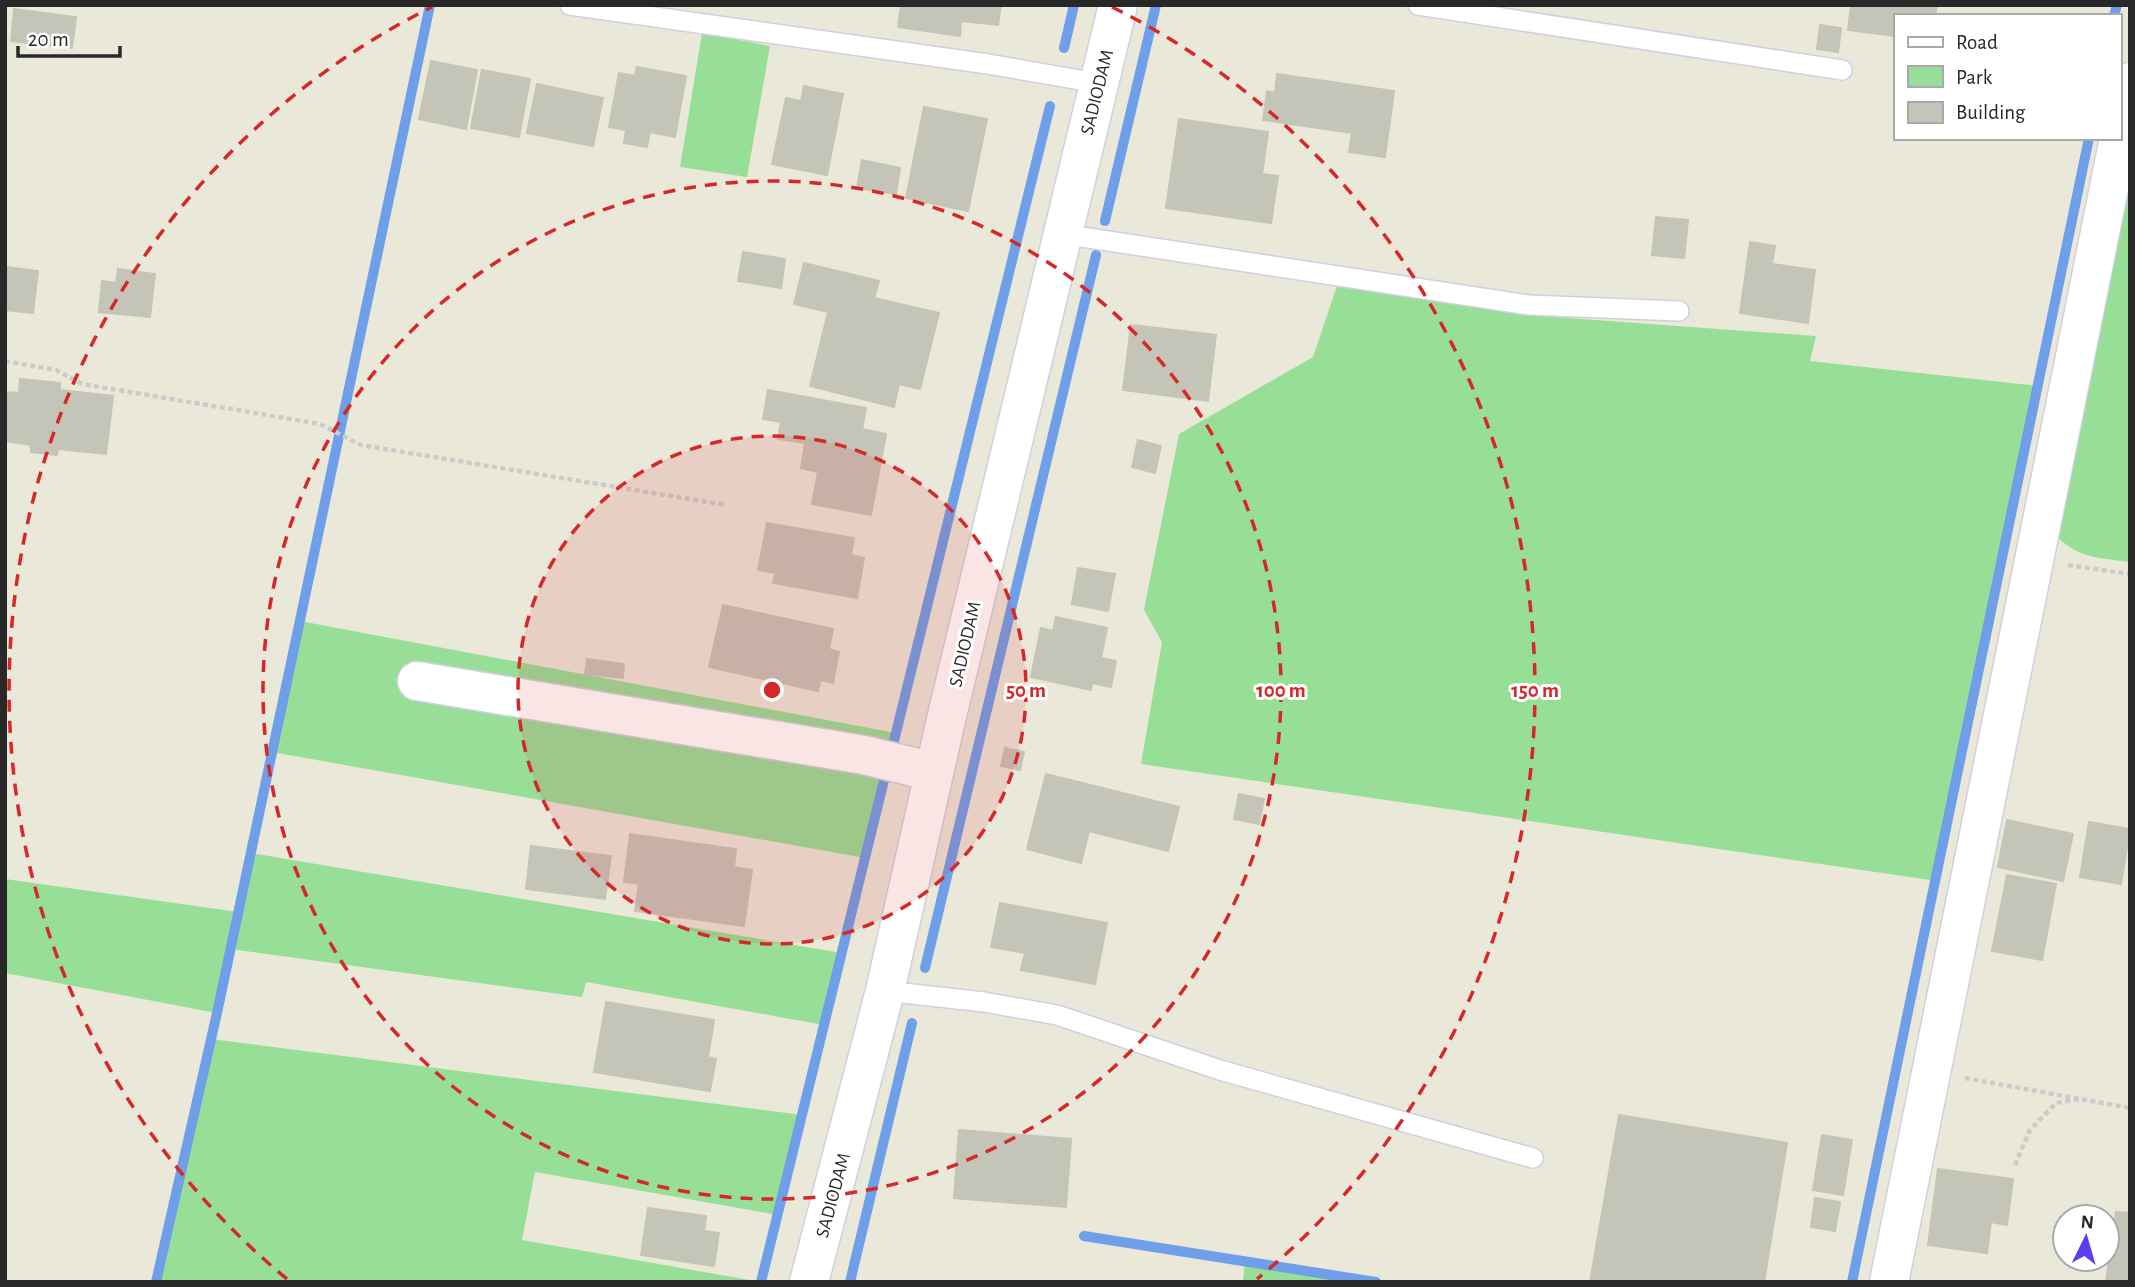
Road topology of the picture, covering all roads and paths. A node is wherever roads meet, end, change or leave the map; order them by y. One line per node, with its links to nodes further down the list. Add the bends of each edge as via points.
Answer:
1 (570, 5): 6 (lane)
2 (1118, 5): 6 (street, SADIODAM)
3 (1418, 5): 4 (lane)
4 (1842, 70)
5 (2130, 82): 7 (street)
6 (1097, 83): 9 (street, SADIODAM)
7 (2121, 127)
8 (2118, 140): 13 (street)
9 (1062, 234): 10 (lane, via 1529,305); 16 (street, SADIODAM)
10 (1679, 311)
11 (5, 361): 12 (path, via 56,370 82,384 320,424 361,445)
12 (726, 505)
13 (2034, 561): 14 (path); 18 (street)
14 (2130, 574)
15 (417, 681): 16 (street, via 864,755)
16 (934, 772): 17 (street, SADIODAM)
17 (885, 992): 21 (lane, via 1056,1015 1220,1070); 23 (street, SADIODAM)
18 (1932, 1072): 19 (path); 24 (street)
19 (2084, 1098): 20 (path); 22 (path, via 2056,1104 2029,1130)
20 (2130, 1108)
21 (1533, 1158)
22 (2015, 1166)
23 (809, 1282)
24 (1889, 1282)

